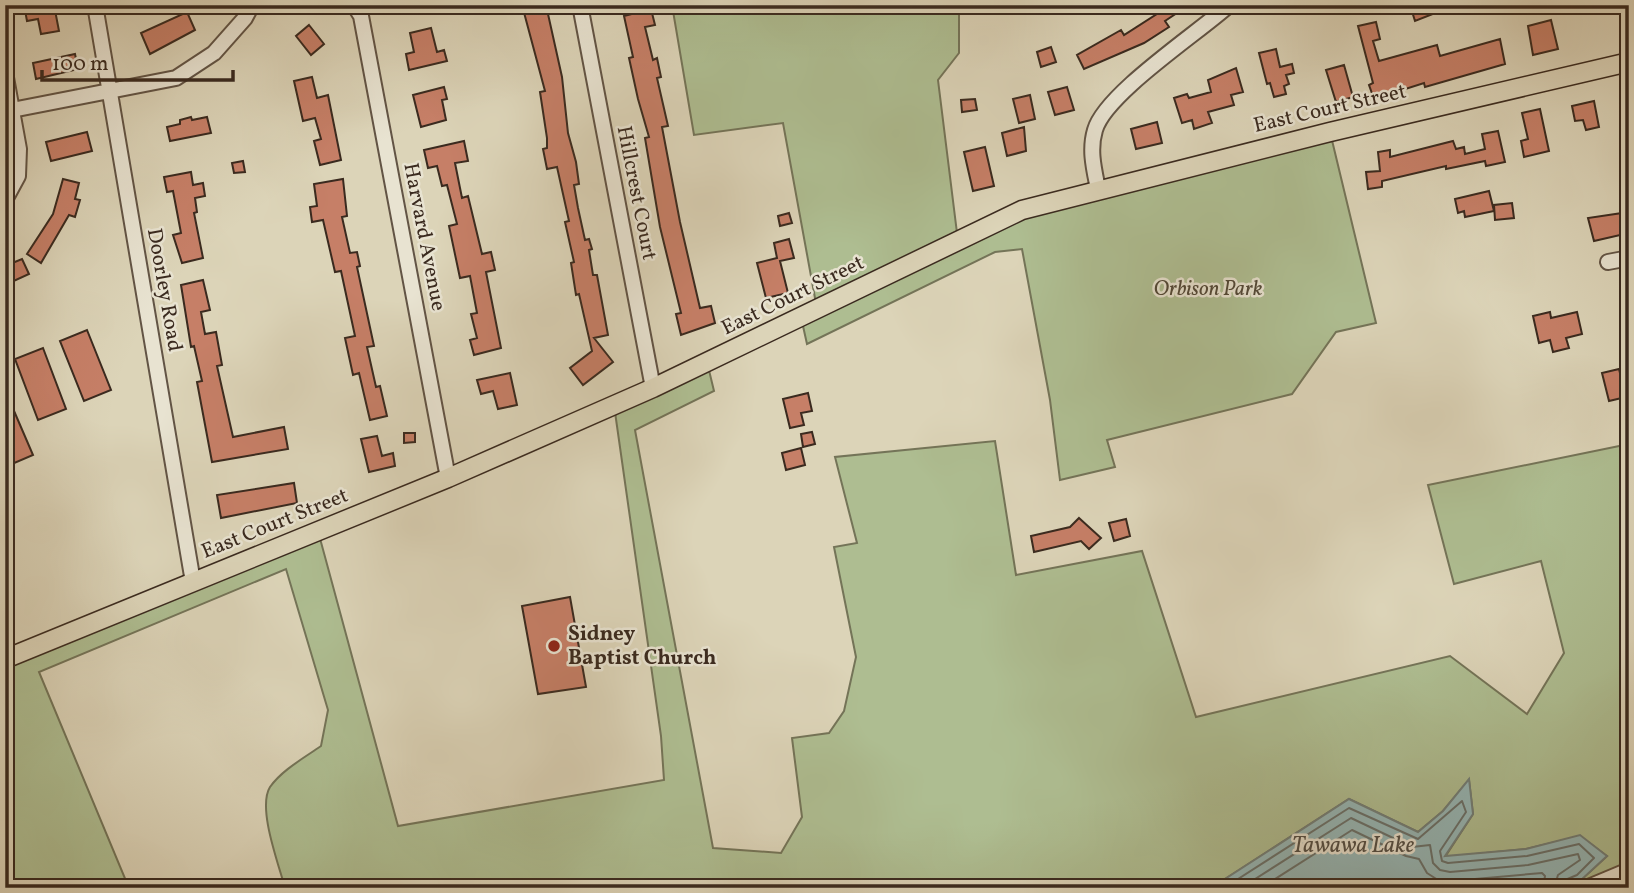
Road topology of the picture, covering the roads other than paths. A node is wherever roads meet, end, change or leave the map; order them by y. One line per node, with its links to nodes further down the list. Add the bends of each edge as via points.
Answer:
1 (95, 5): 8 (street, Doorley Road)
2 (252, 5): 8 (street, via 214,53 176,78)
3 (354, 5): 15 (street, Harvard Avenue, via 361,16)
4 (580, 5): 14 (street, Hillcrest Court)
5 (1221, 8): 10 (street, via 1108,105 1095,127 1091,150)
6 (1629, 62): 10 (main road, East Court Street)
7 (5, 72): 9 (street)
8 (109, 92): 9 (street); 16 (street, Doorley Road)
9 (12, 110): 11 (street, via 18,176)
10 (1098, 189): 14 (main road, East Court Street, via 1022,210)
11 (5, 200)
12 (1629, 258): 13 (street)
13 (1608, 262)
14 (653, 388): 15 (main road, East Court Street)
15 (447, 478): 16 (main road, East Court Street)
16 (193, 582): 17 (main road, East Court Street)
17 (5, 659)
18 (1629, 870): 19 (street)
19 (1586, 888)

